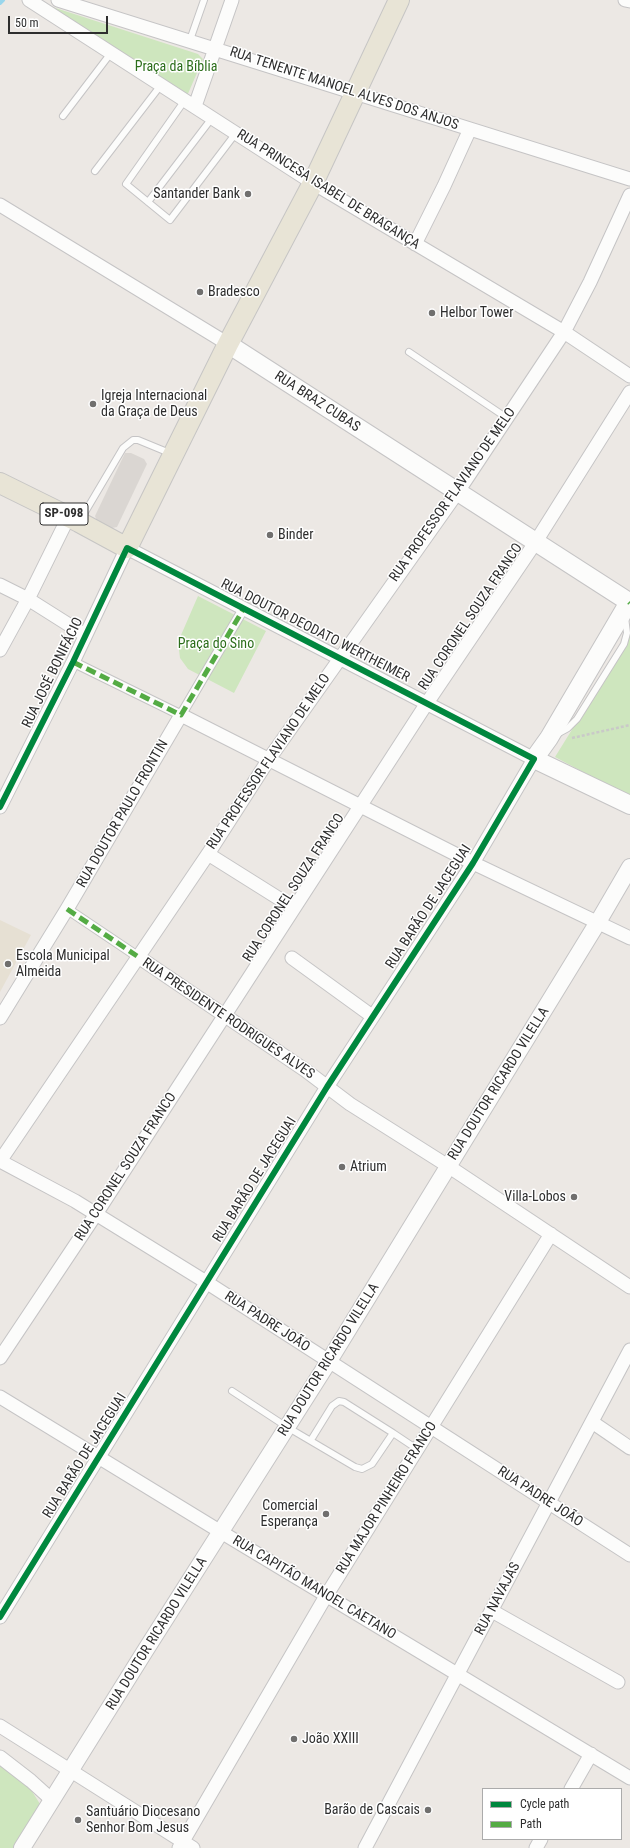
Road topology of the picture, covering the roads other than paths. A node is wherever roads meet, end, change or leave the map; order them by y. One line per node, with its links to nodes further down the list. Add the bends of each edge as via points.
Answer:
1 (29, 0): 10 (street, RUA PRINCESA ISABEL DE BRAGANÇA)
2 (58, 0): 8 (street, RUA TENENTE MANOEL ALVES DOS ANJOS)
3 (204, 0): 8 (lane)
4 (232, 0): 9 (street)
5 (399, 0): 12 (main road)
6 (625, 0): 7 (street)
7 (630, 1)
8 (190, 40): 9 (street, RUA TENENTE MANOEL ALVES DOS ANJOS)
9 (215, 48): 12 (street, RUA TENENTE MANOEL ALVES DOS ANJOS); 13 (street)
10 (110, 52): 11 (street, RUA PRINCESA ISABEL DE BRAGANÇA); 14 (lane)
11 (161, 85): 13 (street, RUA PRINCESA ISABEL DE BRAGANÇA); 18 (lane)
12 (355, 93): 16 (street, RUA TENENTE MANOEL ALVES DOS ANJOS); 20 (main road)
13 (190, 103): 15 (street, RUA PRINCESA ISABEL DE BRAGANÇA); 22 (lane, via 126,184)
14 (63, 116)
15 (212, 118): 17 (street, RUA PRINCESA ISABEL DE BRAGANÇA); 22 (lane)
16 (470, 129): 19 (street, RUA TENENTE MANOEL ALVES DOS ANJOS); 24 (street)
17 (236, 133): 20 (street, RUA PRINCESA ISABEL DE BRAGANÇA); 22 (lane, via 170,220)
18 (95, 171)
19 (630, 179)
20 (313, 183): 24 (street, RUA PRINCESA ISABEL DE BRAGANÇA); 26 (main road)
21 (630, 195): 25 (street, RUA PROFESSOR FLAVIANO DE MELO)
22 (148, 202)
23 (0, 206): 26 (street, RUA BRAZ CUBAS)
24 (415, 244): 25 (street, RUA PRINCESA ISABEL DE BRAGANÇA)
25 (564, 332): 28 (street, RUA PRINCESA ISABEL DE BRAGANÇA); 30 (street, RUA PROFESSOR FLAVIANO DE MELO)
26 (228, 344): 31 (main road); 33 (main road, RUA BRAZ CUBAS)
27 (409, 352): 30 (lane)
28 (630, 376)
29 (630, 392): 35 (street, RUA CORONEL SOUZA FRANCO)
30 (507, 418): 33 (street, RUA PROFESSOR FLAVIANO DE MELO)
31 (173, 455): 34 (lane, via 133,440 123,448); 36 (main road)
32 (0, 483): 34 (main road, RUA DOUTOR DEODATO WERTHEIMER / SP-098)
33 (458, 493): 35 (main road, RUA BRAZ CUBAS); 43 (street, RUA PROFESSOR FLAVIANO DE MELO)
34 (74, 519): 36 (main road, RUA DOUTOR DEODATO WERTHEIMER / SP-098); 38 (street)
35 (535, 543): 39 (main road, RUA BRAZ CUBAS); 45 (street, RUA CORONEL SOUZA FRANCO)
36 (127, 548): 40 (street, RUA DOUTOR DEODATO WERTHEIMER / SP-098); 41 (street, RUA JOSÉ BONIFÁCIO)
37 (0, 585): 38 (street)
38 (28, 599): 41 (street); 42 (street)
39 (628, 604): 48 (main road)
40 (244, 608): 43 (street, RUA DOUTOR DEODATO WERTHEIMER / SP-098); 46 (street, RUA DOUTOR PAULO FRONTIN)
41 (85, 635): 44 (street, RUA JOSÉ BONIFÁCIO)
42 (0, 650)
43 (340, 658): 45 (street, RUA DOUTOR DEODATO WERTHEIMER / SP-098); 47 (street, RUA PROFESSOR FLAVIANO DE MELO)
44 (73, 662): 46 (street); 51 (street, RUA JOSÉ BONIFÁCIO)
45 (427, 703): 48 (street, RUA DOUTOR DEODATO WERTHEIMER / SP-098); 50 (street, RUA CORONEL SOUZA FRANCO)
46 (181, 715): 47 (street); 56 (street, RUA DOUTOR PAULO FRONTIN)
47 (269, 759): 50 (street); 52 (street, RUA PROFESSOR FLAVIANO DE MELO)
48 (534, 759): 49 (main road, RUA DOUTOR DEODATO WERTHEIMER / SP-098); 53 (street, RUA BARÃO DE JACEGUAI)
49 (630, 805)
50 (362, 806): 53 (street); 55 (street, RUA CORONEL SOUZA FRANCO)
51 (0, 807)
52 (208, 854): 55 (street); 59 (street, RUA PROFESSOR FLAVIANO DE MELO)
53 (474, 863): 57 (street); 62 (street, RUA BARÃO DE JACEGUAI)
54 (630, 867): 57 (street, RUA DOUTOR RICARDO VILELLA)
55 (294, 908): 61 (street, RUA CORONEL SOUZA FRANCO)
56 (67, 909): 59 (street, RUA PRESIDENTE RODRIGUES ALVES); 63 (street, RUA DOUTOR PAULO FRONTIN)
57 (598, 922): 58 (street); 66 (street, RUA DOUTOR RICARDO VILELLA)
58 (630, 938)
59 (137, 956): 61 (street, RUA PRESIDENTE RODRIGUES ALVES); 65 (street, RUA PROFESSOR FLAVIANO DE MELO)
60 (292, 958): 62 (street)
61 (226, 1014): 64 (street, RUA PRESIDENTE RODRIGUES ALVES); 67 (street, RUA CORONEL SOUZA FRANCO)
62 (372, 1016): 64 (street, RUA BARÃO DE JACEGUAI)
63 (0, 1018)
64 (327, 1087): 66 (street, RUA PRESIDENTE RODRIGUES ALVES); 69 (street, RUA BARÃO DE JACEGUAI)
65 (0, 1161): 67 (street, RUA PADRE JOÃO)
66 (448, 1166): 68 (street, RUA PRESIDENTE RODRIGUES ALVES); 73 (street, RUA DOUTOR RICARDO VILELLA)
67 (96, 1214): 69 (street, RUA PADRE JOÃO); 72 (street, RUA CORONEL SOUZA FRANCO)
68 (551, 1234): 70 (street, RUA PRESIDENTE RODRIGUES ALVES); 78 (street, RUA MAJOR PINHEIRO FRANCO)
69 (206, 1282): 73 (street, RUA PADRE JOÃO); 83 (street, RUA BARÃO DE JACEGUAI)
70 (630, 1287)
71 (630, 1350): 76 (street, RUA NAVAJAS)
72 (0, 1358)
73 (329, 1361): 77 (street, RUA DOUTOR RICARDO VILELLA); 78 (street, RUA PADRE JOÃO)
74 (232, 1392): 77 (lane)
75 (0, 1397): 83 (street, RUA CAPITÃO MANOEL CAETANO)
76 (592, 1422): 81 (street); 84 (street, RUA NAVAJAS)
77 (287, 1427): 80 (lane); 85 (street, RUA DOUTOR RICARDO VILELLA)
78 (431, 1428): 82 (street, RUA MAJOR PINHEIRO FRANCO); 84 (street, RUA PADRE JOÃO)
79 (393, 1433): 80 (lane, via 372,1464 362,1469); 80 (lane, via 339,1401 332,1406); 82 (lane)
80 (311, 1440)
81 (630, 1448)
82 (417, 1449): 87 (street, RUA MAJOR PINHEIRO FRANCO)
83 (99, 1456): 85 (street, RUA CAPITÃO MANOEL CAETANO); 89 (street, RUA BARÃO DE JACEGUAI)
84 (549, 1502): 86 (street, RUA PADRE JOÃO); 88 (street, RUA NAVAJAS)
85 (221, 1532): 87 (street, RUA CAPITÃO MANOEL CAETANO); 95 (street, RUA DOUTOR RICARDO VILELLA)
86 (630, 1555)
87 (326, 1596): 90 (street, RUA CAPITÃO MANOEL CAETANO); 99 (street, RUA MAJOR PINHEIRO FRANCO)
88 (492, 1611): 90 (street, RUA NAVAJAS); 91 (street)
89 (0, 1617)
90 (458, 1674): 93 (street, RUA CAPITÃO MANOEL CAETANO); 101 (street, RUA NAVAJAS)
91 (618, 1682)
92 (0, 1726): 95 (street)
93 (591, 1754): 96 (street, RUA CAPITÃO MANOEL CAETANO); 97 (street)
94 (0, 1757): 98 (street)
95 (71, 1772): 98 (street, RUA DOUTOR RICARDO VILELLA); 99 (street)
96 (630, 1778)
97 (572, 1788)
98 (52, 1800): 100 (street, RUA DOUTOR RICARDO VILELLA)
99 (185, 1846)
100 (22, 1848)
101 (365, 1848)

